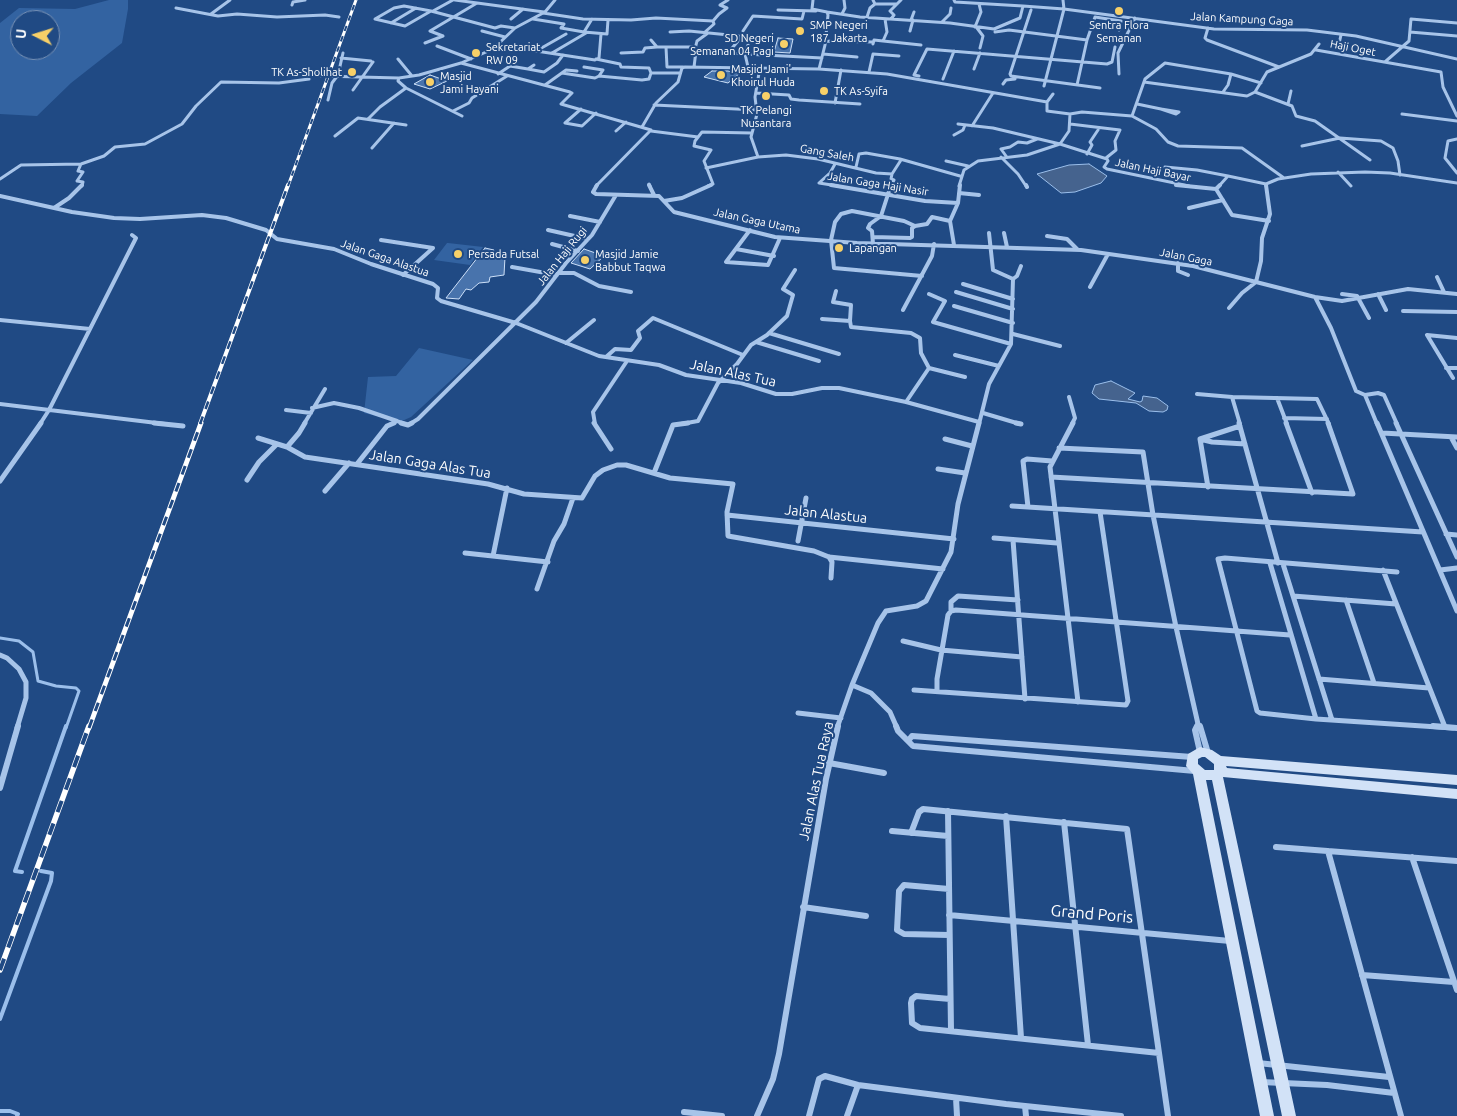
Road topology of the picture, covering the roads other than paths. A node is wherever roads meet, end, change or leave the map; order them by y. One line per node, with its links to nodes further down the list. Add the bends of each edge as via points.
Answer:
1 (230, 0): 31 (street)
2 (305, 0): 16 (street)
3 (454, 0): 13 (street); 25 (street)
4 (555, 0): 28 (street)
5 (728, 0): 45 (street, via 720,5 728,8)
6 (813, 0): 27 (street, via 812,8)
7 (844, 0): 32 (street)
8 (873, 0): 14 (street)
9 (901, 0): 15 (street)
10 (954, 0): 12 (street, Jalan Kampung Gaga)
11 (1063, 0): 22 (street)
12 (978, 2): 17 (street, Jalan Kampung Gaga); 51 (street, via 981,12)
13 (477, 3): 21 (street); 34 (street)
14 (875, 4): 15 (street); 35 (street, via 870,8)
15 (897, 4): 41 (street, via 890,11 894,15)
16 (292, 5)
17 (1023, 6): 22 (street, Jalan Kampung Gaga); 51 (street, via 1020,18 998,28)
18 (176, 8): 31 (street)
19 (417, 8): 25 (street); 47 (street); 47 (street, via 398,7 375,19)
20 (951, 8): 46 (street)
21 (523, 9): 28 (street); 39 (street)
22 (1064, 9): 38 (street, Jalan Kampung Gaga); 67 (street)
23 (778, 10): 26 (street)
24 (1030, 10): 62 (street)
25 (432, 11): 34 (street); 47 (street, via 405,28)
26 (804, 11): 27 (street); 59 (street, via 800,19 752,16)
27 (816, 11): 29 (street)
28 (544, 12): 36 (street); 40 (street)
29 (827, 12): 32 (street); 72 (street)
30 (914, 12): 44 (street)
31 (211, 14): 33 (street)
32 (844, 14): 35 (street); 43 (street)
33 (340, 17)
34 (456, 17): 50 (street, via 495,28); 75 (street, via 430,30 443,36)
35 (868, 17): 37 (street)
36 (533, 18): 50 (street); 56 (street)
37 (885, 18): 41 (street); 73 (street, via 887,32)
38 (1135, 18): 52 (street, Jalan Kampung Gaga); 131 (street, via 1118,53)
39 (511, 19)
40 (592, 19): 42 (street); 56 (street)
41 (891, 19): 44 (street)
42 (608, 20): 45 (street, via 693,18); 65 (street, via 607,34)
43 (845, 20)
44 (912, 20): 46 (street); 60 (street)
45 (713, 21): 58 (street)
46 (942, 22): 49 (street)
47 (391, 23)
48 (1457, 23): 63 (street, via 1411,19)
49 (964, 25): 51 (street); 55 (street)
50 (515, 28): 69 (street)
51 (976, 28): 86 (street, via 983,36)
52 (1208, 28): 66 (street, Jalan Kampung Gaga, via 1307,30); 120 (street, via 1207,40)
53 (1119, 30): 71 (street, via 1120,21 1095,17)
54 (482, 31): 69 (street)
55 (960, 31)
56 (585, 32): 65 (street); 94 (street)
57 (670, 32): 58 (street)
58 (707, 32): 83 (street); 96 (street, via 740,36)
59 (743, 32)
60 (910, 32)
61 (995, 32): 62 (street)
62 (1024, 32): 67 (street); 103 (street)
63 (1410, 32): 68 (street); 88 (street, via 1409,41)
64 (566, 34): 89 (street)
65 (601, 34): 108 (street)
66 (1341, 35): 87 (street); 88 (street, Jalan Kampung Gaga)
67 (1058, 36): 71 (street); 109 (street)
68 (1457, 36)
69 (505, 37): 80 (street)
70 (650, 40): 81 (street)
71 (1087, 40): 111 (street)
72 (826, 41): 74 (street); 100 (street)
73 (883, 41): 74 (street, via 874,40 873,44); 78 (street)
74 (857, 42): 85 (street)
75 (425, 43)
76 (748, 44): 97 (street)
77 (1319, 44): 90 (street)
78 (921, 45)
79 (437, 46): 106 (street)
80 (497, 46): 89 (street); 106 (street)
81 (657, 47): 82 (street); 95 (street, via 645,48 643,52)
82 (666, 47): 83 (street); 116 (street, via 667,67)
83 (694, 47): 91 (street)
84 (1115, 47): 111 (street, via 1110,64)
85 (857, 48)
86 (980, 48)
87 (1338, 48)
88 (1403, 48): 110 (street, Jalan Kampung Gaga); 112 (street)
89 (537, 50): 94 (street)
90 (1316, 50): 112 (street, Haji Oget, via 1378,63); 120 (street)
91 (696, 51): 96 (street); 117 (street)
92 (954, 51): 98 (street); 134 (street, via 927,49); 143 (street)
93 (343, 53): 104 (street)
94 (552, 53): 99 (street)
95 (621, 53)
96 (728, 53): 97 (street)
97 (745, 54): 100 (street); 118 (street)
98 (980, 54): 103 (street); 123 (street)
99 (563, 55): 107 (street); 121 (street, via 544,72)
100 (823, 56): 102 (street); 122 (street)
101 (899, 56): 126 (street, via 873,54)
102 (857, 57)
103 (1015, 57): 109 (street); 144 (street, via 1010,74)
104 (341, 58): 133 (street); 136 (street, via 372,62)
105 (398, 59): 137 (street)
106 (471, 59): 113 (street)
107 (591, 59): 108 (street); 115 (street)
108 (596, 59): 127 (street, via 620,64 621,67 651,68)
109 (1052, 59): 111 (street); 145 (street)
110 (1457, 59)
111 (1084, 61): 150 (street)
112 (1386, 61): 177 (street, Haji Oget, via 1442,73 1442,87)
113 (461, 63): 128 (street); 137 (street)
114 (534, 65): 121 (street)
115 (584, 67): 125 (street); 139 (street, via 603,70)
116 (683, 67): 117 (street); 129 (street)
117 (694, 67): 118 (street)
118 (748, 67): 119 (street)
119 (760, 67): 122 (street); 156 (street)
120 (1279, 67): 147 (street, via 1268,72)
121 (528, 69): 128 (street, via 510,66)
122 (819, 69): 124 (street)
123 (974, 69)
124 (841, 70): 126 (street); 163 (street)
125 (576, 72): 139 (street, via 595,78); 149 (street, via 562,72)
126 (869, 72): 159 (street)
127 (651, 73): 129 (street); 139 (street, via 646,80)
128 (498, 74): 138 (street)
129 (680, 74): 167 (street, via 678,82)
130 (908, 74): 134 (street)
131 (1119, 74)
132 (1230, 74): 146 (street, via 1166,63); 147 (street); 157 (street)
133 (338, 75): 135 (street); 136 (street); 161 (street)
134 (914, 75): 140 (street)
135 (321, 76)
136 (365, 76): 141 (street); 154 (street)
137 (412, 76): 141 (street)
138 (507, 76): 149 (street); 171 (street)
139 (599, 76)
140 (920, 76)
141 (399, 78): 152 (street, via 398,81)
142 (308, 79): 209 (street, via 259,84 221,82 177,128 145,144 115,147 104,156)
143 (943, 79)
144 (1023, 79): 145 (street); 148 (street, via 1006,80)
145 (1045, 82): 150 (street); 151 (street)
146 (1144, 82): 157 (street); 165 (street)
147 (1261, 83): 158 (street)
148 (1003, 84)
149 (544, 85): 168 (street, via 572,93 562,105)
150 (1077, 85): 153 (street)
151 (1044, 86)
152 (406, 88): 171 (street); 178 (street)
153 (1100, 88)
154 (353, 90)
155 (1291, 91): 166 (street)
156 (756, 92): 163 (street); 170 (street)
157 (1223, 92): 158 (street, via 1245,96)
158 (1255, 92): 166 (street)
159 (993, 93): 162 (street); 187 (street)
160 (1054, 94): 162 (street)
161 (328, 100)
162 (1048, 102): 173 (street, via 1046,110)
163 (835, 103): 164 (street)
164 (860, 104)
165 (1137, 104): 169 (street); 176 (street)
166 (1288, 104): 195 (street, via 1294,108 1296,116 1312,119)
167 (654, 105): 170 (street); 186 (street)
168 (581, 109): 172 (street); 172 (street, via 565,123 582,126)
169 (1162, 109)
170 (757, 110): 191 (street)
171 (453, 111): 175 (street)
172 (596, 113): 180 (street)
173 (1070, 114): 176 (street); 183 (street)
174 (1402, 114): 179 (street)
175 (462, 116)
176 (1132, 116): 221 (street, via 1178,146 1242,148)
177 (1457, 116)
178 (368, 118): 181 (street); 192 (street, via 357,118)
179 (1457, 121)
180 (626, 122): 186 (street); 190 (street)
181 (394, 123): 184 (street); 200 (street)
182 (958, 124): 185 (street, Jalan Haji Bayar)
183 (1070, 124): 198 (street); 205 (street, via 1120,130 1115,141 1116,150)
184 (406, 125)
185 (965, 125): 187 (street, Jalan Haji Bayar); 193 (street)
186 (642, 126): 188 (street)
187 (972, 126): 196 (street, Jalan Haji Bayar)
188 (652, 130): 194 (street); 233 (street, Jalan Gaga Utama, via 593,190 598,195)
189 (1098, 130): 201 (street)
190 (616, 131)
191 (752, 133): 194 (street, via 710,131 702,132); 203 (street)
192 (336, 136)
193 (954, 136)
194 (698, 137): 214 (street, via 694,146 711,151 704,160)
195 (1340, 138): 199 (street); 208 (street); 218 (street, via 1376,140 1390,145 1398,161)
196 (1038, 139): 198 (street, Jalan Haji Bayar); 202 (street, via 1018,142 1001,150)
197 (1457, 139): 216 (street, via 1448,141 1445,158)
198 (1060, 144): 201 (street, Jalan Haji Bayar); 202 (street, via 1027,155)
199 (1302, 146)
200 (372, 148)
201 (1087, 154): 205 (street, Jalan Haji Bayar)
202 (1006, 156): 204 (street)
203 (758, 157): 210 (street, Gang Saleh, via 786,155); 214 (street, Gang Saleh)
204 (1001, 157): 211 (street); 227 (street)
205 (1106, 158): 228 (street, Jalan Haji Bayar, via 1108,161 1104,167 1107,169 1176,185)
206 (901, 160): 212 (street, Jalan Gaga Haji Nasir, via 860,153); 217 (street); 219 (street, Jalan Gaga Haji Nasir)
207 (946, 160): 211 (street)
208 (1370, 160)
209 (81, 164): 222 (street, via 25,165); 238 (street, via 78,171 83,172 77,181 83,182 82,186)
210 (835, 164): 212 (street, Gang Saleh); 230 (street, Jalan Gaga Haji Nasir, via 819,183)
211 (968, 166): 219 (street)
212 (856, 167): 217 (street, Gang Saleh)
213 (1165, 167): 220 (street)
214 (706, 168): 236 (street, via 713,181 711,186 682,198)
215 (1338, 172): 218 (street); 221 (street); 226 (street)
216 (1457, 173)
217 (892, 174): 230 (street, via 891,179 894,180)
218 (1400, 175): 223 (street)
219 (960, 176): 229 (street)
220 (1228, 176): 225 (street); 228 (street)
221 (1284, 178): 225 (street)
222 (0, 179)
223 (1457, 183)
224 (649, 184): 234 (street)
225 (1266, 184): 243 (street)
226 (1351, 186)
227 (1027, 187)
228 (1216, 189): 235 (street)
229 (960, 192): 231 (street); 237 (street)
230 (889, 194): 237 (street, Jalan Gaga Haji Nasir); 241 (street)
231 (979, 195)
232 (0, 196): 238 (street, Jalan Gaga Alastua)
233 (616, 196): 234 (street, Jalan Gaga Utama); 244 (street, Jalan Haji Rugi)
234 (654, 196): 236 (street, Jalan Gaga Utama)
235 (1223, 200): 239 (street); 243 (street, via 1232,215)
236 (664, 201): 247 (street, Jalan Gaga Utama, via 670,210 677,213)
237 (958, 204): 242 (street)
238 (54, 208): 273 (street, Jalan Gaga Alastua, via 135,219 226,218 266,230 277,239 334,249)
239 (1189, 208)
240 (570, 216): 244 (street)
241 (881, 216): 245 (street); 252 (street, via 868,228 872,230); 256 (street, via 846,211 838,217 832,229)
242 (950, 221): 245 (street, via 932,216 927,224); 260 (street)
243 (1269, 221): 279 (street, via 1262,238)
244 (600, 222): 254 (street, Jalan Haji Rugi)
245 (916, 226): 252 (street, via 911,228 910,238)
246 (548, 230): 254 (street)
247 (750, 230): 253 (street, Jalan Gaga Utama); 264 (street)
248 (990, 233): 261 (street)
249 (1004, 233): 262 (street)
250 (132, 235): 309 (street, via 136,238)
251 (1047, 236): 265 (street, via 1067,238)
252 (873, 237): 258 (street)
253 (780, 238): 256 (street, Jalan Gaga Utama); 268 (street)
254 (588, 239): 266 (street, Jalan Haji Rugi)
255 (381, 240): 273 (street, via 433,248)
256 (832, 242): 258 (street, Jalan Gaga Utama); 276 (street, via 835,269)
257 (552, 244): 266 (street)
258 (873, 244): 259 (street, Jalan Gaga Utama)
259 (934, 244): 260 (street, Jalan Gaga Utama); 276 (street)
260 (954, 245): 261 (street, Jalan Gaga Utama)
261 (991, 246): 262 (street, Jalan Gaga Utama); 278 (street, via 994,270)
262 (1007, 247): 263 (street, Jalan Gaga Utama)
263 (1052, 248): 265 (street, Jalan Gaga)
264 (736, 249): 268 (street); 268 (street, via 725,261 766,266)
265 (1078, 250): 267 (street, Jalan Gaga)
266 (578, 251): 274 (street, Jalan Haji Rugi)
267 (1108, 254): 269 (street, Jalan Gaga); 281 (street)
268 (774, 256)
269 (1178, 263): 275 (street, via 1178,271); 279 (street, Jalan Gaga)
270 (1021, 266): 278 (street)
271 (512, 267): 274 (street)
272 (795, 270): 310 (street, via 783,289 793,295 792,302 786,316)
273 (403, 274): 307 (street, Jalan Gaga Alastua, via 436,285 437,298 441,301)
274 (558, 274): 284 (street, via 574,273 599,286); 307 (street, Jalan Haji Rugi)
275 (1188, 275)
276 (922, 276): 298 (street)
277 (1437, 277): 286 (street)
278 (1013, 279): 294 (street, Jalan Alas Tua Raya)
279 (1256, 282): 291 (street, Jalan Gaga); 296 (street)
280 (963, 284): 294 (street)
281 (1090, 287)
282 (1425, 290): 286 (street, Jalan Gaga); 289 (street, Jalan Gaga); 292 (street)
283 (836, 291): 306 (street, via 833,302 851,305)
284 (631, 292)
285 (956, 292): 297 (street)
286 (1444, 292): 290 (street, Jalan Gaga)
287 (930, 294): 315 (street, via 945,301 932,319 934,322)
288 (1342, 294): 293 (street)
289 (1378, 294): 293 (street, Jalan Gaga); 299 (street)
290 (1457, 294)
291 (1315, 297): 293 (street, Jalan Gaga, via 1342,301); 332 (street, via 1331,328 1353,386)
292 (1428, 297)
293 (1360, 298): 302 (street)
294 (1014, 299): 297 (street, Jalan Alas Tua Raya)
295 (954, 306): 308 (street)
296 (1229, 308)
297 (1013, 309): 308 (street, Jalan Alas Tua Raya)
298 (903, 310)
299 (1386, 310)
300 (1403, 311): 301 (street)
301 (1457, 312)
302 (1369, 318)
303 (822, 319): 306 (street)
304 (0, 320): 309 (street)
305 (594, 320): 314 (street)
306 (850, 321): 324 (street, via 851,327 917,335)
307 (516, 323): 314 (street, Jalan Alas Tua); 344 (street, Jalan Haji Rugi, via 418,419 408,425)
308 (1013, 323): 311 (street, Jalan Alas Tua Raya)
309 (90, 329): 338 (street)
310 (769, 333): 313 (street); 317 (street)
311 (1013, 334): 315 (street, Jalan Alas Tua Raya); 316 (street)
312 (1457, 338): 325 (street, via 1427,335)
313 (756, 342): 318 (street); 322 (street)
314 (566, 343): 320 (street, Jalan Alas Tua)
315 (1011, 344): 323 (street, Jalan Alas Tua Raya)
316 (1060, 346)
317 (839, 354)
318 (743, 355): 320 (street, via 653,318 638,331 640,338 631,350 615,349); 329 (street)
319 (955, 355): 323 (street)
320 (606, 357): 321 (street, Jalan Alas Tua)
321 (627, 361): 329 (street, Jalan Alas Tua); 362 (street, via 593,412 594,423)
322 (819, 361)
323 (999, 366): 341 (street, Jalan Alas Tua Raya, via 989,384)
324 (929, 368): 327 (street); 336 (street)
325 (1446, 368): 326 (street); 328 (street)
326 (1457, 368)
327 (965, 377)
328 (1453, 378)
329 (721, 380): 336 (street, Jalan Alas Tua, via 776,394 830,387); 367 (street, via 698,421 673,425)
330 (325, 389): 340 (street)
331 (1197, 394): 334 (street)
332 (1365, 395): 349 (street); 350 (street, via 1384,395)
333 (1069, 396): 360 (street, via 1075,418)
334 (1232, 397): 335 (street); 348 (street)
335 (1276, 398): 342 (street); 343 (street, via 1316,398)
336 (906, 402): 345 (street, Jalan Alas Tua)
337 (0, 404): 338 (street)
338 (48, 410): 347 (street); 371 (street)
339 (286, 410): 340 (street)
340 (312, 411): 344 (street, via 334,404 359,408); 359 (street, via 300,433)
341 (983, 413): 345 (street, Jalan Alas Tua Raya); 346 (street)
342 (1284, 418): 343 (street); 377 (street)
343 (1327, 419): 377 (street, via 1353,494)
344 (397, 421): 365 (street, via 387,426)
345 (979, 422): 358 (street, Jalan Alas Tua Raya)
346 (1021, 424)
347 (183, 426)
348 (1240, 426): 355 (street); 357 (street)
349 (1382, 433): 350 (street); 388 (street)
350 (1402, 434): 351 (street); 389 (street)
351 (1451, 437): 352 (street); 361 (street)
352 (1457, 437)
353 (258, 438): 356 (street, Jalan Gaga Alas Tua)
354 (945, 439): 358 (street)
355 (1200, 439): 357 (street); 373 (street)
356 (277, 444): 359 (street, Jalan Gaga Alas Tua); 370 (street)
357 (1245, 444): 375 (street)
358 (972, 446): 368 (street, Jalan Alas Tua Raya)
359 (287, 447): 364 (street, Jalan Gaga Alas Tua, via 305,457)
360 (1059, 448): 363 (street); 372 (street, via 1143,452)
361 (1457, 448)
362 (611, 449)
363 (1052, 461): 369 (street); 381 (street, via 1023,461)
364 (349, 463): 365 (street, Jalan Gaga Alas Tua); 376 (street, Jalan Gaga Alas Tua)
365 (357, 464): 374 (street, Jalan Gaga Alas Tua)
366 (938, 469): 368 (street)
367 (654, 473): 378 (street, via 613,465 595,476 585,496); 384 (street, via 670,478 733,484)
368 (965, 473): 392 (street, Jalan Alas Tua Raya)
369 (1051, 477): 372 (street); 382 (street)
370 (247, 480)
371 (0, 481)
372 (1148, 483): 373 (street); 385 (street)
373 (1208, 487): 375 (street)
374 (507, 488): 378 (street, via 524,494); 397 (street)
375 (1259, 490): 377 (street); 387 (street)
376 (325, 491)
377 (1312, 493)
378 (573, 498): 400 (street)
379 (806, 498): 386 (street)
380 (1012, 506): 381 (street)
381 (1028, 507): 382 (street)
382 (1055, 509): 383 (street); 395 (street)
383 (1100, 512): 385 (street); 418 (street)
384 (727, 515): 386 (street, Jalan Alastua); 398 (street, via 728,536 814,551)
385 (1154, 516): 387 (street); 419 (street)
386 (801, 522): 392 (street, Jalan Alastua); 394 (street)
387 (1267, 523): 388 (street); 402 (street)
388 (1423, 532): 406 (street)
389 (1446, 534): 390 (street); 399 (street)
390 (1457, 535)
391 (994, 538): 393 (street)
392 (954, 539): 404 (street, Jalan Alas Tua Raya)
393 (1013, 540): 395 (street); 411 (street)
394 (798, 542)
395 (1057, 543): 417 (street)
396 (465, 553): 397 (street)
397 (493, 556): 400 (street)
398 (829, 557): 404 (street); 408 (street)
399 (1457, 557)
400 (548, 562): 409 (street)
401 (1270, 563): 402 (street); 420 (street, via 1218,559); 421 (street)
402 (1281, 564): 405 (street); 410 (street)
403 (1457, 568): 406 (street)
404 (943, 569): 428 (street, Jalan Alas Tua Raya, via 923,603 886,611)
405 (1383, 570): 407 (street); 413 (street)
406 (1440, 570): 415 (street)
407 (1397, 572)
408 (832, 578)
409 (537, 589)
410 (1294, 596): 412 (street); 426 (street)
411 (1018, 600): 414 (street, via 958,596 951,602); 416 (street)
412 (1346, 600): 413 (street); 427 (street)
413 (1396, 604): 429 (street)
414 (951, 611): 416 (street); 423 (street)
415 (1457, 611)
416 (1020, 614): 417 (street); 425 (street)
417 (1067, 618): 418 (street); 433 (street)
418 (1115, 622): 419 (street); 433 (street, via 1128,701 1126,705)
419 (1176, 627): 420 (street); 441 (street, via 1198,724 1195,730)
420 (1235, 631): 421 (street); 436 (street, via 1257,712)
421 (1290, 635): 436 (street)
422 (903, 641): 423 (street)
423 (941, 650): 425 (street); 431 (street)
424 (0, 655): 447 (street, via 19,669 26,682 26,698)
425 (1022, 657): 432 (street)
426 (1319, 679): 427 (street); 437 (street)
427 (1374, 683): 429 (street)
428 (852, 685): 435 (street, Jalan Alas Tua Raya); 440 (street, via 876,697)
429 (1429, 688): 438 (street)
430 (914, 690): 431 (street)
431 (937, 691): 432 (street)
432 (1025, 698): 433 (street)
433 (1078, 702)
434 (798, 713): 435 (street)
435 (841, 718): 442 (street, Jalan Alas Tua Raya)
436 (1316, 719): 437 (street)
437 (1332, 720): 438 (street)
438 (1445, 727): 439 (street)
439 (1457, 728)
440 (908, 741): 441 (street, via 912,736); 444 (street, via 912,746)
441 (1200, 754): 443 (street); 444 (street, via 1192,766)
442 (829, 763): 445 (street); 460 (street, Jalan Alas Tua Raya)
443 (1218, 769): 444 (street, via 1208,777); 446 (street); 448 (street); 477 (street)
444 (1197, 772): 467 (street)
445 (884, 773)
446 (1457, 780)
447 (0, 788)
448 (1457, 794)
449 (948, 811): 450 (street); 453 (street, via 920,810); 454 (street)
450 (1006, 816): 451 (street); 463 (street)
451 (1064, 822): 464 (street); 465 (street, via 1127,829)
452 (892, 831): 453 (street)
453 (911, 832): 454 (street)
454 (948, 836): 459 (street)
455 (1276, 847): 456 (street)
456 (1328, 851): 457 (street); 468 (street)
457 (1412, 857): 458 (street); 469 (street)
458 (1457, 861)
459 (949, 889): 461 (street); 466 (street, via 904,885 899,891 897,930 904,934)
460 (803, 907): 462 (street); 488 (street, Jalan Alas Tua Raya, via 779,1054 773,1079)
461 (949, 915): 463 (street, Grand Poris); 466 (street)
462 (866, 916)
463 (1014, 921): 464 (street, Grand Poris); 473 (street)
464 (1076, 927): 465 (street, Grand Poris); 474 (street)
465 (1142, 932): 467 (street, Grand Poris); 475 (street)
466 (949, 935): 471 (street)
467 (1232, 941): 476 (street)
468 (1362, 974): 469 (street); 478 (street)
469 (1454, 982): 470 (street)
470 (1457, 990)
471 (950, 999): 472 (street); 472 (street, via 916,996 911,1003 912,1023 920,1028)
472 (951, 1030): 473 (street)
473 (1021, 1038): 474 (street)
474 (1088, 1045): 475 (street)
475 (1159, 1053): 494 (street)
476 (1257, 1063): 477 (street); 479 (street)
477 (1278, 1065): 478 (street); 480 (street)
478 (1389, 1077): 482 (street)
479 (1261, 1082): 480 (street); 495 (street)
480 (1282, 1083): 482 (street); 496 (street)
481 (858, 1085): 483 (street); 489 (street, via 825,1076 819,1078); 490 (street)
482 (1394, 1093): 497 (street)
483 (956, 1098): 484 (street); 491 (street)
484 (1025, 1106): 486 (street); 492 (street)
485 (684, 1112): 487 (street)
486 (1095, 1115): 493 (street)
487 (722, 1116)
488 (757, 1116)
489 (809, 1116)
490 (847, 1116)
491 (957, 1116)
492 (1026, 1116)
493 (1121, 1116)
494 (1168, 1116)
495 (1268, 1116)
496 (1289, 1116)
497 (1401, 1116)

